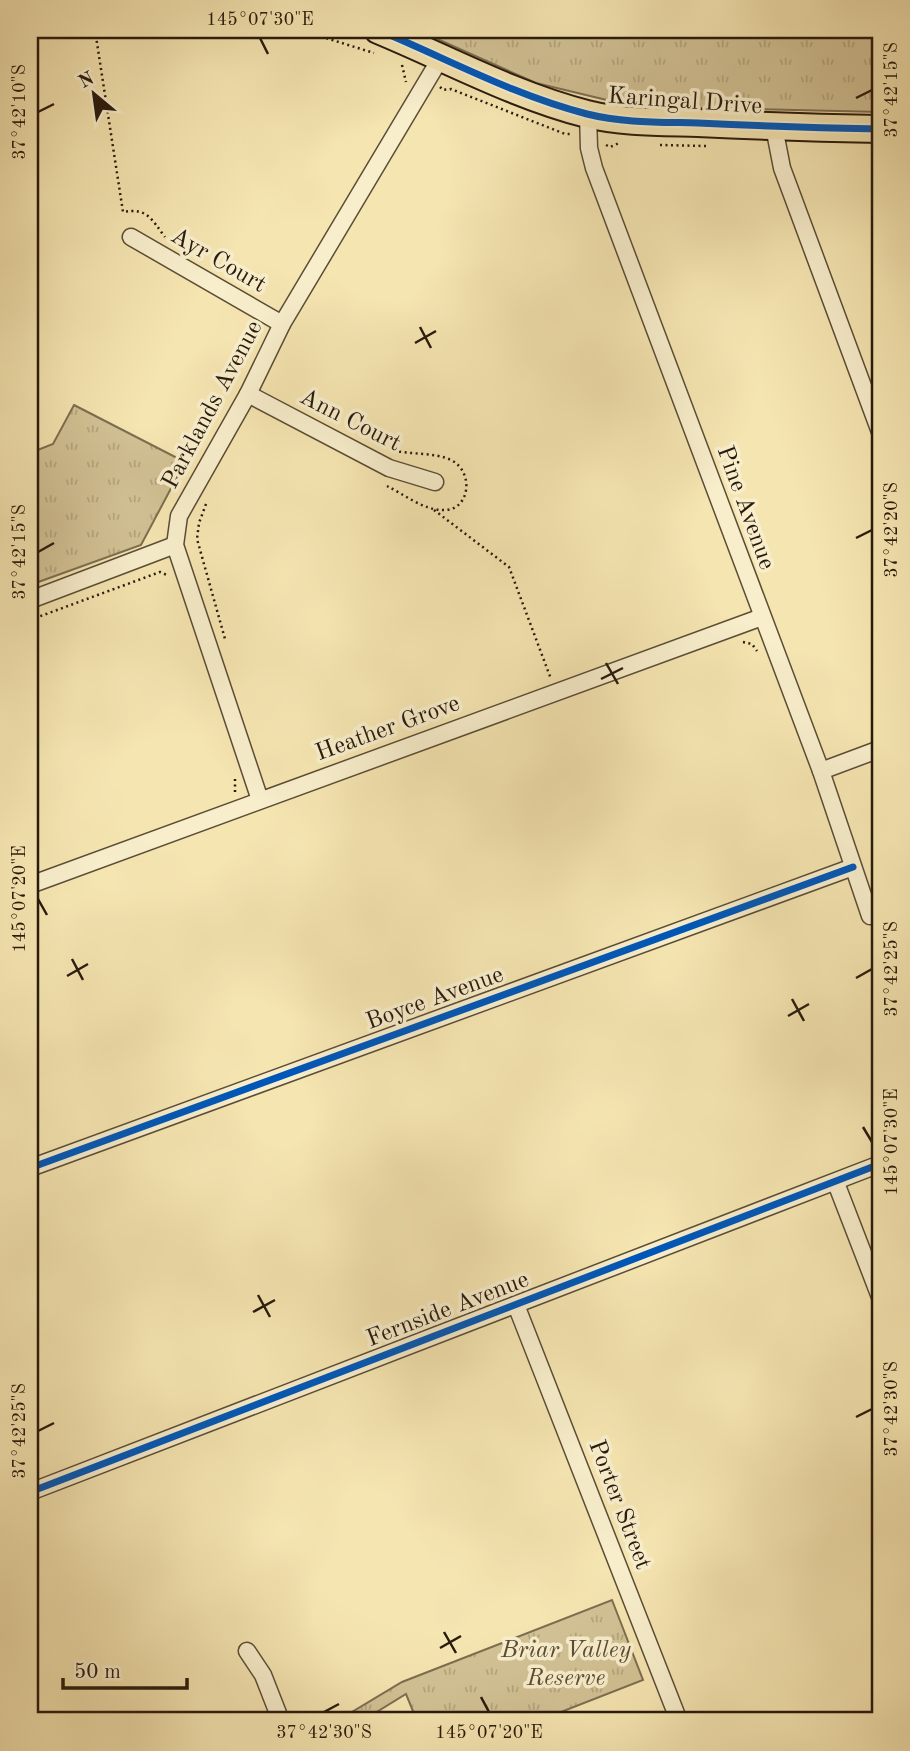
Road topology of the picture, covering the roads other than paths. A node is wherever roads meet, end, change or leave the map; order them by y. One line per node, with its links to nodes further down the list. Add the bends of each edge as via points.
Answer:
1 (378, 42): 2 (main road, Karingal Drive)
2 (440, 59): 3 (main road, Karingal Drive, via 522,94); 7 (street, Parklands Avenue)
3 (588, 114): 4 (main road, Karingal Drive, via 629,121); 13 (street, Pine Avenue, via 594,168)
4 (774, 127): 5 (main road, Karingal Drive); 9 (street, via 782,168)
5 (880, 129)
6 (131, 237): 7 (street, Ayr Court)
7 (282, 324): 8 (street, Parklands Avenue)
8 (248, 394): 10 (street, Ann Court, via 389,468); 11 (street, Parklands Avenue, via 179,516)
9 (880, 432)
10 (435, 482)
11 (174, 545): 12 (street); 16 (street)
12 (30, 600)
13 (762, 617): 15 (street, Pine Avenue); 16 (street, Heather Grove)
14 (880, 749): 15 (street)
15 (821, 771): 17 (street, Pine Avenue)
16 (260, 800): 18 (street, Heather Grove)
17 (853, 867): 19 (street, Pine Avenue); 21 (street, Boyce Avenue)
18 (30, 884)
19 (870, 915)
20 (880, 1164): 22 (street, Fernside Avenue)
21 (30, 1168)
22 (836, 1183): 23 (street); 24 (street, Fernside Avenue)
23 (880, 1297)
24 (516, 1305): 25 (street, Fernside Avenue); 28 (street, Porter Street)
25 (30, 1492)
26 (247, 1651): 27 (street)
27 (281, 1721)
28 (679, 1721)

